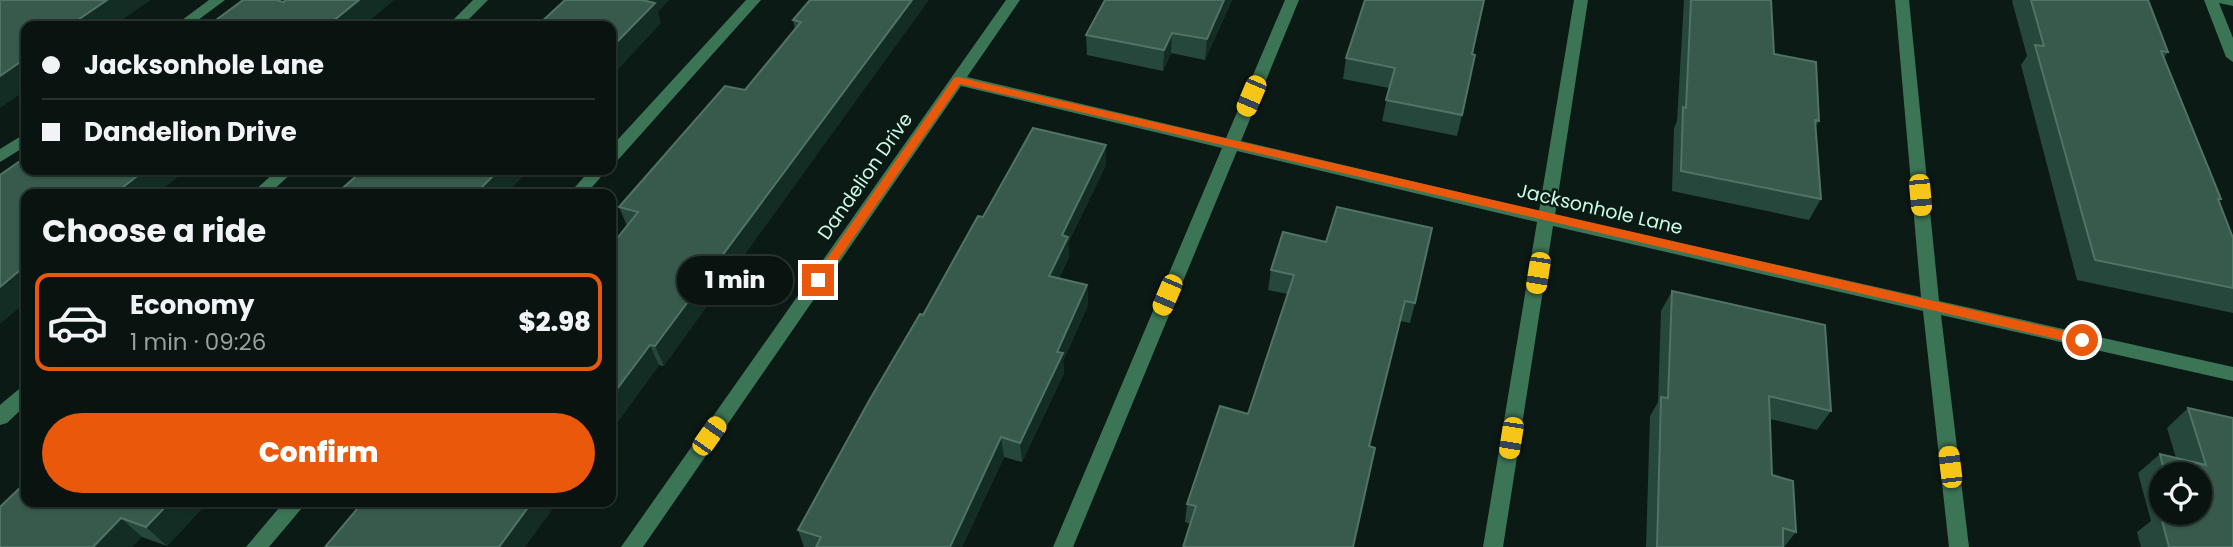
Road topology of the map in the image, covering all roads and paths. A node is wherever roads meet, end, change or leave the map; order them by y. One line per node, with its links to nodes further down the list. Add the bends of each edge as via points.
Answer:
1 (218, 0): 11 (street)
2 (481, 0): 12 (street)
3 (754, 0): 17 (street)
4 (1013, 0): 14 (street, Dandelion Drive)
5 (1292, 0): 16 (street)
6 (1581, 0): 23 (street)
7 (1902, 0): 24 (street)
8 (2211, 0): 13 (street)
9 (2224, 0): 10 (street)
10 (2233, 2)
11 (188, 21)
12 (459, 21)
13 (2233, 57)
14 (958, 80): 16 (street, Jacksonhole Lane); 30 (street, Dandelion Drive)
15 (21, 142): 18 (street)
16 (1230, 144): 23 (street, Jacksonhole Lane); 31 (street)
17 (616, 152)
18 (0, 157)
19 (281, 175): 21 (street)
20 (594, 175): 22 (street)
21 (265, 189)
22 (582, 189)
23 (1548, 219): 24 (street, Jacksonhole Lane); 32 (street)
24 (1931, 306): 25 (street, Jacksonhole Lane); 33 (street)
25 (2233, 374)
26 (21, 398): 27 (street)
27 (0, 417)
28 (292, 507): 29 (street)
29 (256, 547)
30 (631, 547)
31 (1063, 547)
32 (1493, 547)
33 (1959, 547)

